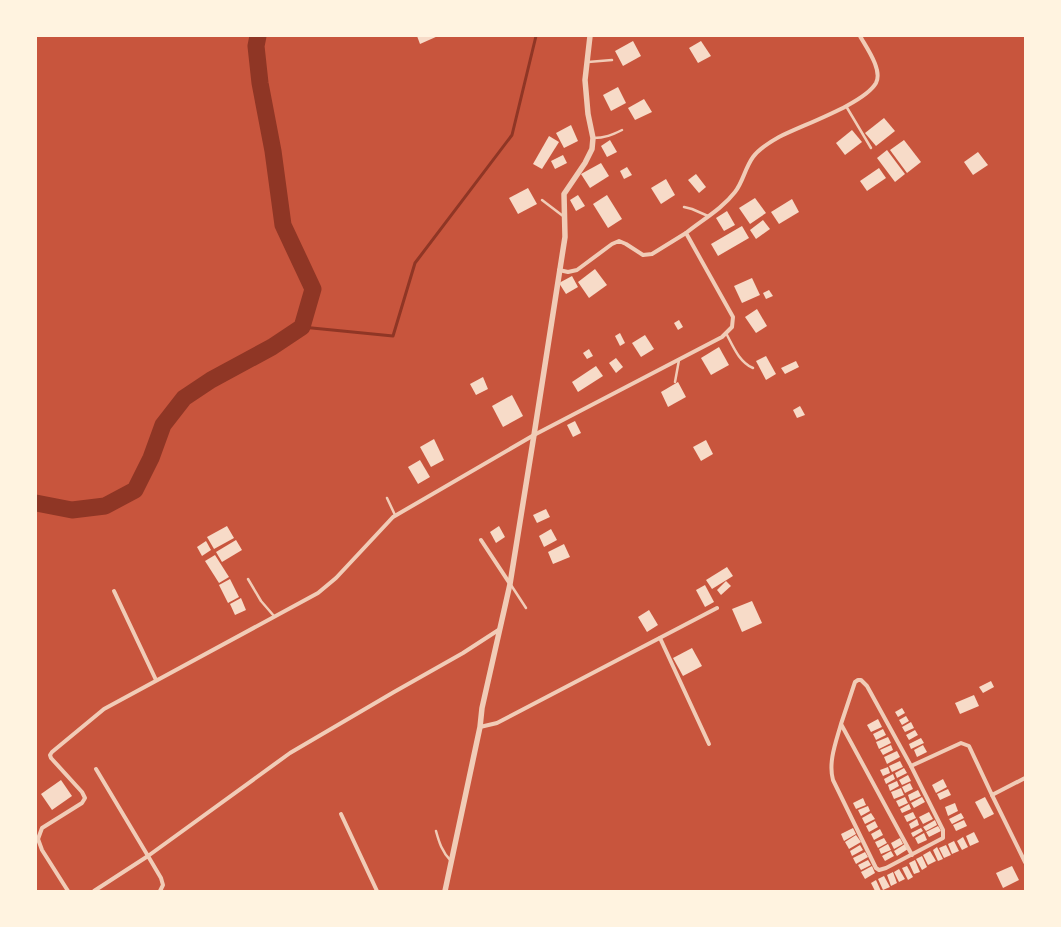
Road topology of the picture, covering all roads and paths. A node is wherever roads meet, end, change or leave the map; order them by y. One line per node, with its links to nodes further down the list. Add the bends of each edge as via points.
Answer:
1 (590, 36): 4 (street)
2 (860, 36): 5 (street, via 877,67 877,81 870,91)
3 (612, 60): 4 (lane)
4 (587, 62): 7 (street, via 585,80)
5 (846, 106): 8 (lane); 11 (street, via 779,137 766,146 753,157 736,192)
6 (622, 130): 7 (lane, via 612,136)
7 (593, 138): 12 (street, via 592,149 585,163 564,194)
8 (871, 148)
9 (542, 200): 12 (lane)
10 (684, 208): 11 (lane, via 692,208)
11 (708, 216): 13 (street)
12 (564, 217): 14 (street, via 565,237)
13 (686, 232): 14 (street, via 652,254 643,255 619,241 577,270); 15 (street, via 733,318 732,327)
14 (559, 270): 19 (street)
15 (726, 333): 16 (street); 17 (lane, via 739,357)
16 (679, 359): 18 (lane); 19 (street)
17 (753, 368)
18 (675, 382)
19 (534, 435): 21 (street); 24 (street)
20 (387, 498): 21 (lane)
21 (395, 515): 28 (street, via 336,578 318,593)
22 (481, 540): 24 (street)
23 (248, 579): 28 (lane, via 261,601)
24 (510, 584): 26 (lane); 29 (street)
25 (114, 591): 31 (street)
26 (526, 608)
27 (717, 608): 30 (street)
28 (274, 616): 31 (street)
29 (500, 629): 33 (street); 42 (street, via 290,753)
30 (660, 638): 33 (street, via 497,723); 34 (street)
31 (156, 680): 45 (street, via 104,709 50,755 85,798 82,803 42,828 38,839 42,850)
32 (841, 724): 35 (street, via 855,682 860,680 867,686); 41 (street); 41 (street, via 831,772 876,868 886,868)
33 (480, 727): 43 (street)
34 (709, 744)
35 (911, 766): 38 (street, via 961,743 969,746); 41 (street, via 944,834 944,838)
36 (96, 769): 42 (street)
37 (1025, 778): 38 (street)
38 (992, 795): 44 (street)
39 (341, 814): 48 (street)
40 (436, 830): 43 (lane, via 442,850)
41 (912, 854)
42 (148, 856): 46 (street); 47 (street, via 161,878)
43 (451, 861): 49 (street)
44 (1025, 862)
45 (68, 891)
46 (94, 891)
47 (160, 891)
48 (377, 891)
49 (445, 891)

